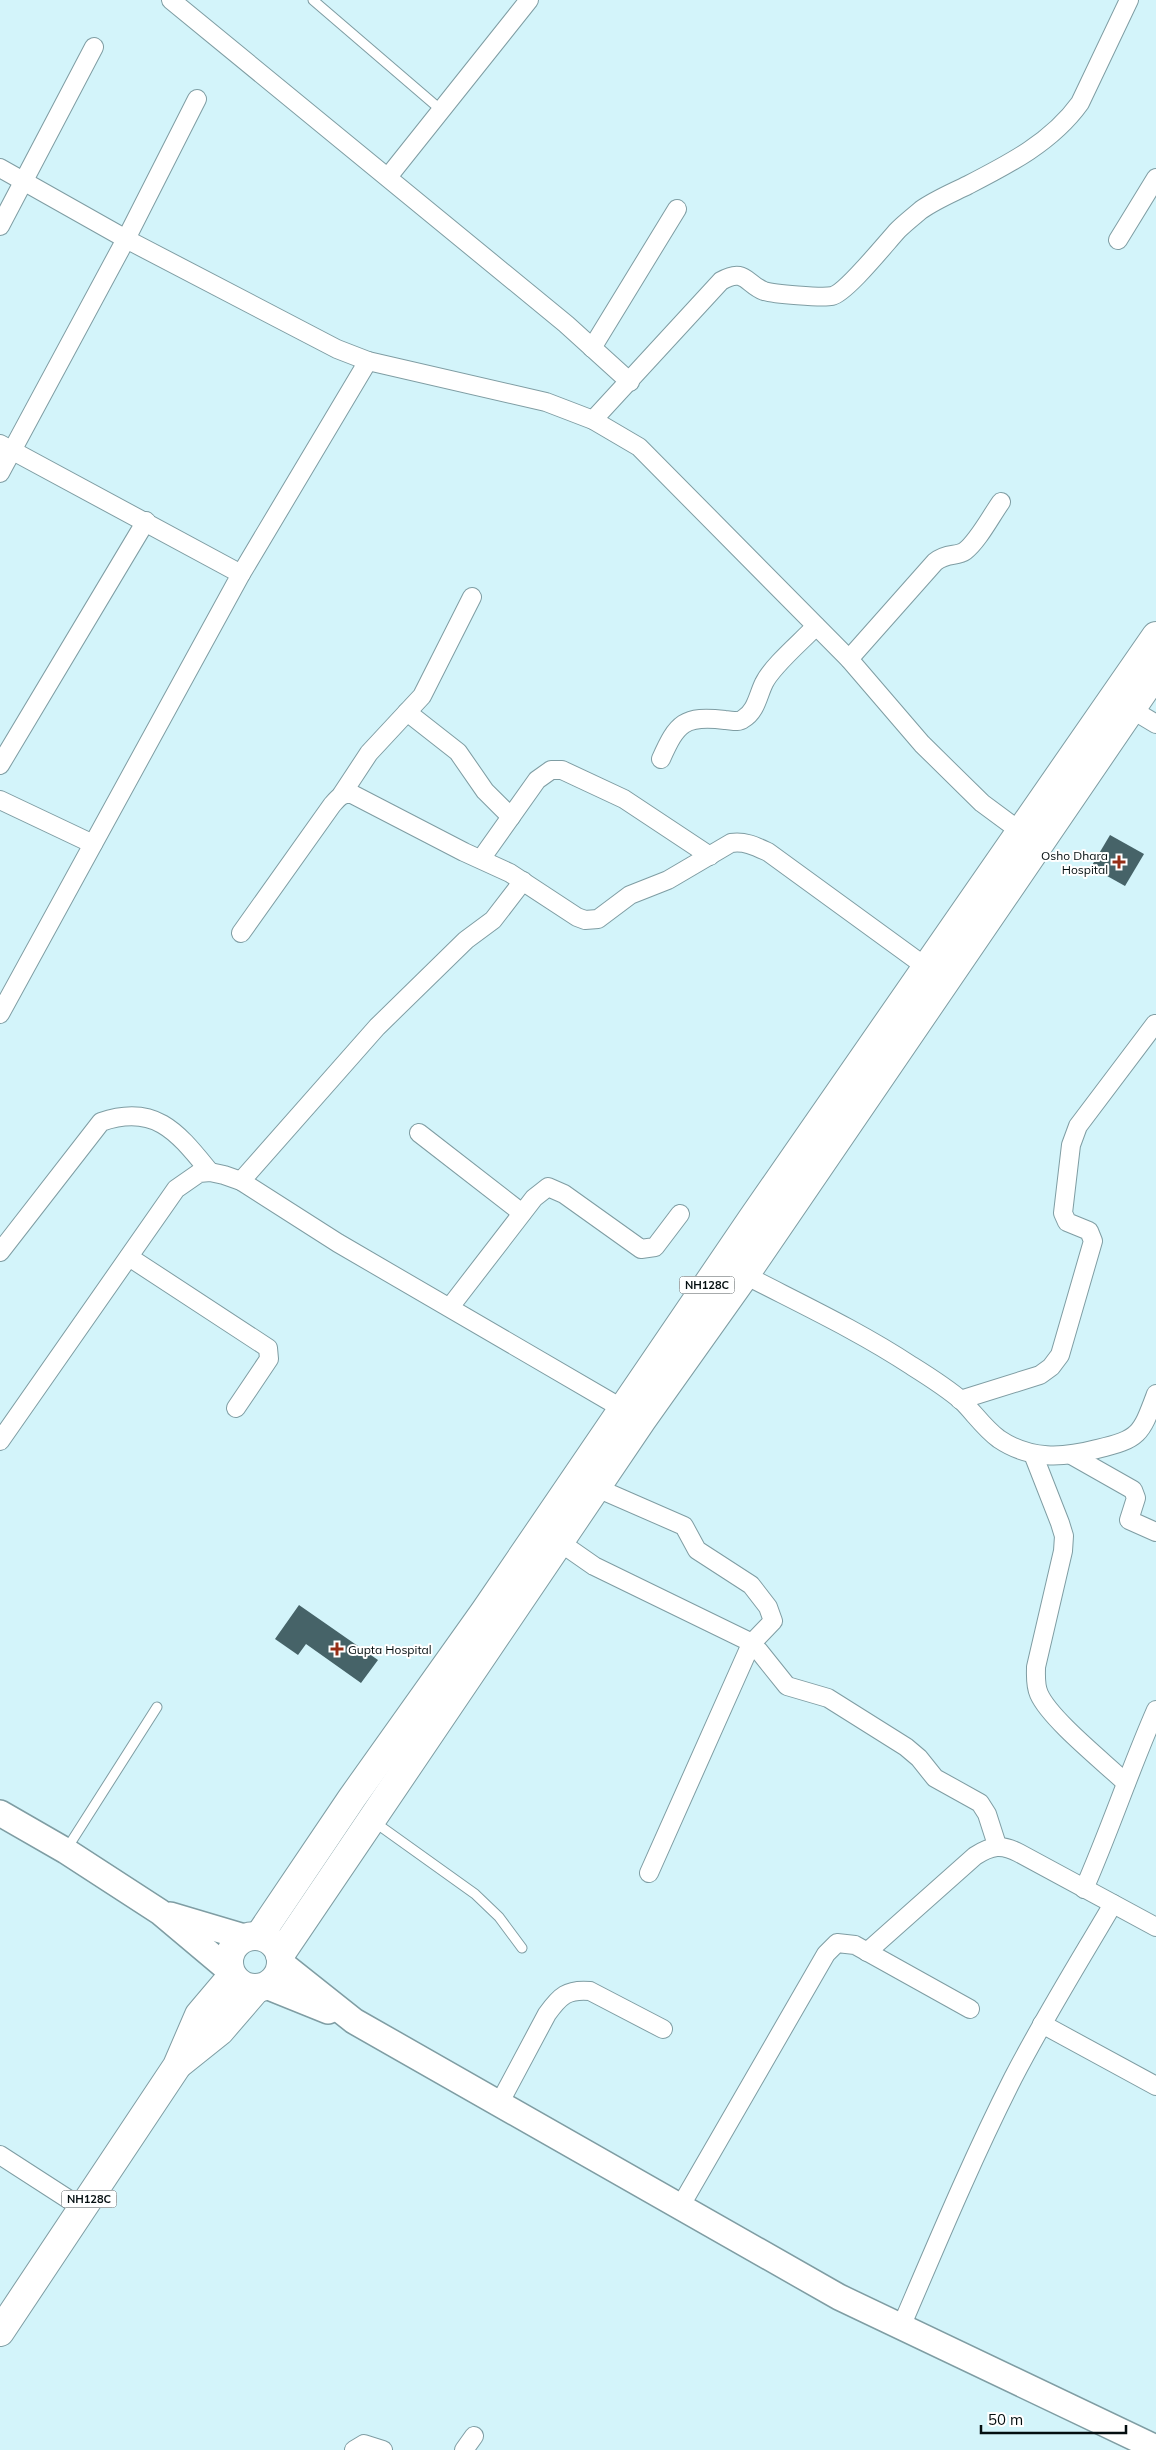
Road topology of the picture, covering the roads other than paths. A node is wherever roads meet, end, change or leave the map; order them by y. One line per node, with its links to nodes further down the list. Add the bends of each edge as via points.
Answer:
1 (171, 0): 5 (street)
2 (313, 0): 8 (lane)
3 (529, 0): 8 (street)
4 (1129, 0): 19 (street, via 1080,104 1053,134 1009,164 922,210 900,228 839,294 820,297 764,291 746,277 729,277 721,281)
5 (189, 6): 10 (street)
6 (94, 46): 12 (street)
7 (197, 99): 15 (street)
8 (441, 110): 10 (street)
9 (0, 168): 12 (street)
10 (388, 177): 17 (street)
11 (1156, 178): 16 (street)
12 (24, 180): 14 (street); 15 (street)
13 (677, 209): 17 (street)
14 (0, 226)
15 (126, 239): 18 (street, via 337,349); 21 (street)
16 (1118, 240)
17 (592, 348): 19 (street)
18 (368, 361): 20 (street, via 546,402); 25 (street)
19 (630, 382): 20 (street)
20 (593, 420): 27 (street, via 639,447)
21 (5, 447): 22 (street); 24 (street)
22 (0, 472)
23 (1001, 502): 29 (street, via 967,549 945,555 935,562)
24 (146, 521): 25 (street); 35 (street)
25 (241, 574): 40 (street)
26 (472, 597): 32 (street, via 430,682)
27 (816, 626): 29 (street); 34 (street, via 768,676 754,707 744,719 708,717 682,723 673,733)
28 (1156, 636): 39 (highway, NH128C)
29 (849, 659): 39 (street, via 922,744 982,803)
30 (1156, 673): 31 (highway, NH128C)
31 (1131, 709): 33 (street); 39 (highway, NH128C)
32 (407, 712): 36 (street, via 369,753); 38 (street, via 458,752 473,776)
33 (1156, 724)
34 (661, 759)
35 (0, 765)
36 (342, 794): 42 (street, via 352,794); 44 (street)
37 (0, 800): 40 (street)
38 (511, 817): 41 (street, via 537,780 551,770 562,770 624,799); 42 (street)
39 (1029, 838): 45 (highway, NH128C); 55 (highway, NH128C)
40 (93, 844): 46 (street)
41 (710, 856): 43 (street, via 668,880 630,895 593,921 578,917); 45 (street, via 731,843 740,842 768,852)
42 (481, 859): 43 (street)
43 (523, 882): 50 (street, via 493,920 466,940 378,1027)
44 (241, 933)
45 (926, 967): 60 (highway, NH128C)
46 (0, 1014)
47 (1155, 1024): 58 (street, via 1083,1116 1073,1136 1064,1218 1089,1231 1093,1242 1060,1354 1040,1376)
48 (418, 1133): 51 (street)
49 (210, 1172): 50 (street); 53 (street, via 175,1131 162,1124 131,1115 101,1122); 54 (street, via 199,1173 176,1189)
50 (241, 1181): 56 (street, via 338,1243)
51 (522, 1212): 52 (street, via 543,1190 554,1188 642,1249 655,1247); 56 (street)
52 (680, 1214)
53 (0, 1252)
54 (129, 1257): 59 (street, via 268,1348 269,1359); 61 (street)
55 (745, 1275): 58 (street, via 879,1345); 64 (highway, NH128C)
56 (450, 1307): 60 (street)
57 (1156, 1394): 63 (street, via 1140,1432 1118,1444)
58 (960, 1400): 62 (street, via 998,1438)
59 (236, 1408)
60 (623, 1409): 80 (highway, NH128C, via 486,1611)
61 (0, 1441)
62 (1033, 1454): 63 (street); 70 (street, via 1064,1536 1035,1682 1043,1702 1057,1718)
63 (1073, 1456): 65 (street, via 1133,1490 1136,1498 1129,1520)
64 (597, 1488): 66 (highway, NH128C); 67 (street, via 684,1526 697,1550 751,1585 768,1607 773,1621)
65 (1156, 1532)
66 (561, 1543): 67 (street, via 594,1566); 72 (highway, NH128C)
67 (751, 1644): 73 (street, via 787,1686 828,1698 906,1747 935,1778 980,1803); 75 (street)
68 (157, 1707): 74 (lane)
69 (1156, 1710): 70 (street)
70 (1126, 1783): 76 (street)
71 (0, 1813): 74 (street)
72 (370, 1820): 81 (lane, via 475,1894 499,1917); 83 (highway, NH128C)
73 (997, 1845): 76 (street, via 1012,1849); 82 (street, via 975,1856)
74 (66, 1851): 78 (street)
75 (649, 1874)
76 (1084, 1889): 77 (street)
77 (1113, 1904): 79 (street); 88 (street)
78 (160, 1912): 80 (street); 84 (street)
79 (1156, 1927)
80 (252, 1936): 83 (highway, via 273,1942); 84 (highway, NH128C, via 234,1945 228,1956)
81 (522, 1948)
82 (867, 1952): 86 (street); 94 (street, via 854,1945 837,1943 826,1954)
83 (281, 1959): 85 (highway, NH128C, via 279,1973); 87 (street)
84 (230, 1972): 85 (highway, via 242,1986); 90 (highway, NH128C, via 199,2015)
85 (262, 1987): 87 (street); 90 (highway, NH128C, via 220,2031)
86 (970, 2009)
87 (354, 2021): 92 (street)
88 (1042, 2024): 91 (street); 96 (street, via 978,2150)
89 (663, 2029): 92 (street, via 590,1991 567,1993 548,2014)
90 (177, 2066): 95 (highway, NH128C)
91 (1156, 2086)
92 (499, 2104): 94 (street)
93 (0, 2154): 95 (street)
94 (680, 2206): 96 (street, via 839,2297)
95 (82, 2208): 97 (highway, NH128C)
96 (901, 2327): 98 (street)
97 (0, 2332)
98 (1156, 2448)
99 (354, 2450): 100 (street, via 364,2444)
100 (383, 2450)

